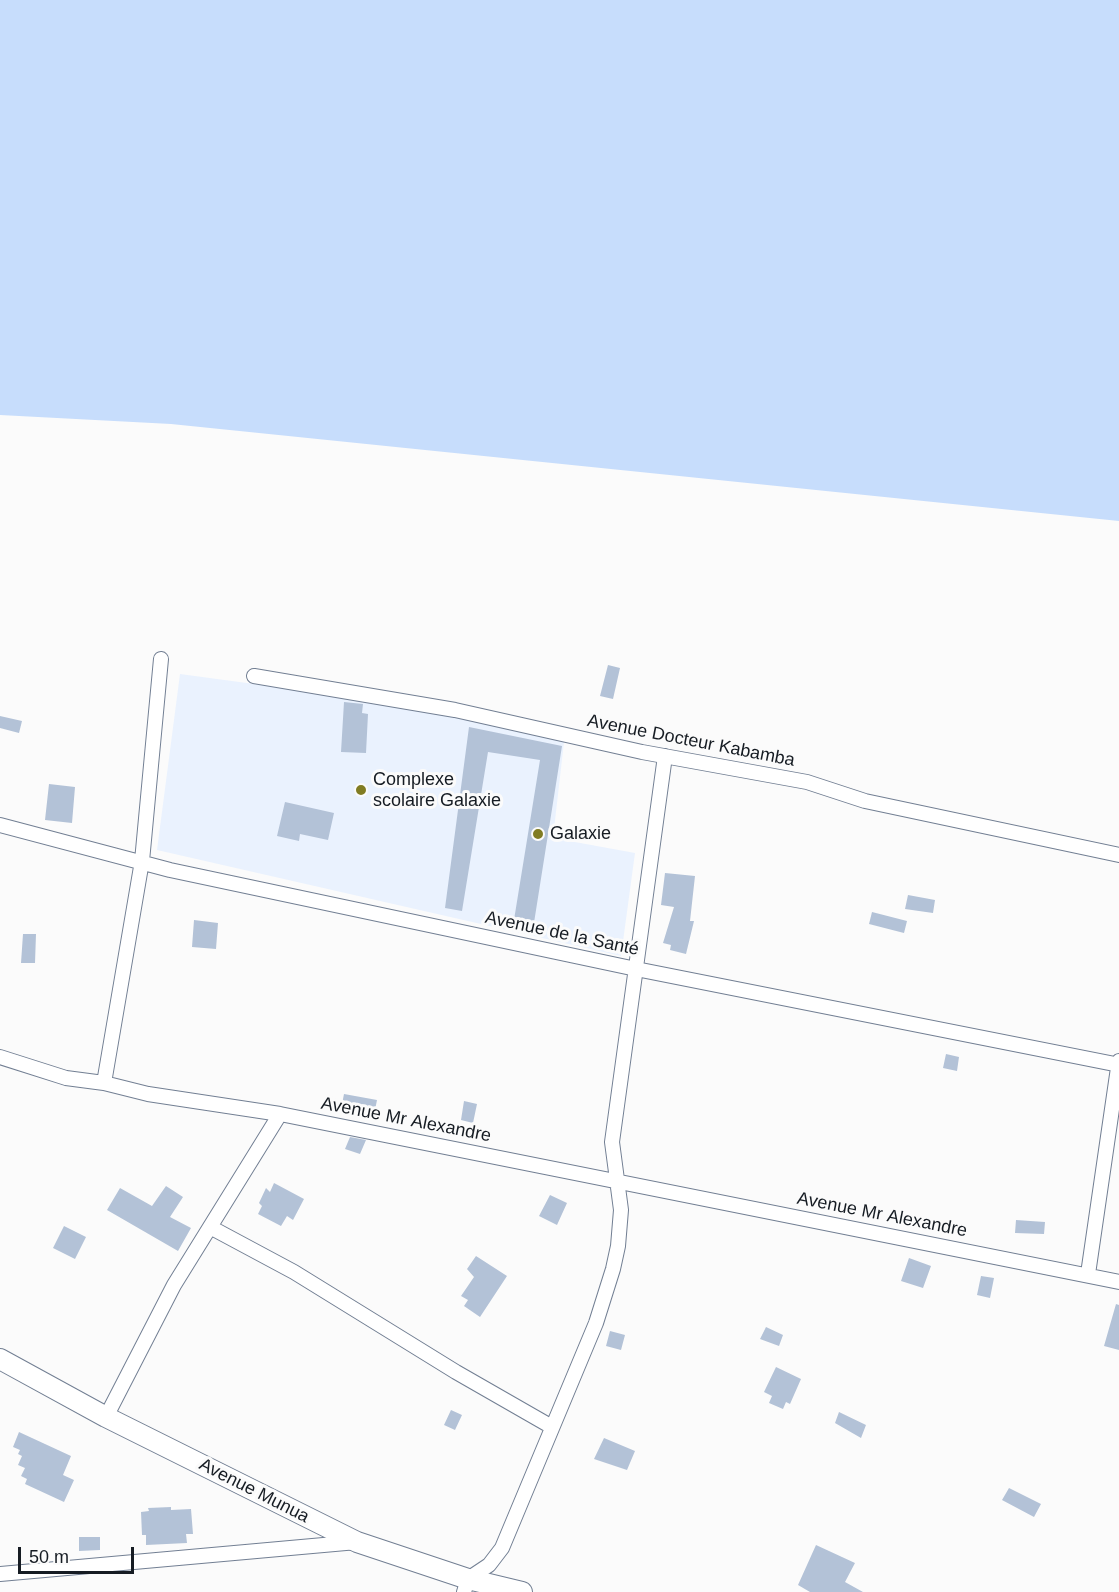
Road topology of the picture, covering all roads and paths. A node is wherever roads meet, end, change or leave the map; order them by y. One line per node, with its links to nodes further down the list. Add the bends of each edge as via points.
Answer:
1 (161, 659): 6 (street)
2 (254, 676): 3 (street, Avenue Docteur Kabamba, via 455,710)
3 (665, 756): 5 (street, Avenue Docteur Kabamba, via 807,782 865,801); 7 (street)
4 (0, 825): 6 (street, Avenue de la Santé)
5 (1119, 855)
6 (142, 861): 7 (street, Avenue de la Santé); 11 (street)
7 (636, 969): 10 (street, Avenue de la Santé); 13 (street, via 612,1142)
8 (0, 1057): 11 (street, Avenue Mr Alexandre, via 66,1078)
9 (1119, 1061): 10 (street)
10 (1119, 1065): 15 (street)
11 (104, 1083): 12 (street, Avenue Mr Alexandre, via 148,1094)
12 (280, 1114): 13 (street, Avenue Mr Alexandre); 14 (street)
13 (618, 1180): 15 (street, Avenue Mr Alexandre); 19 (street, via 621,1210 613,1269 596,1323)
14 (210, 1227): 18 (street, via 174,1286); 19 (street, via 294,1272)
15 (1088, 1274): 16 (street, Avenue Mr Alexandre)
16 (1119, 1282)
17 (0, 1359): 18 (main road, Avenue Munua)
18 (106, 1417): 20 (main road, Avenue Munua)
19 (552, 1427): 22 (street, via 502,1548)
20 (357, 1542): 21 (street); 22 (main road, Avenue Munua)
21 (0, 1574)
22 (466, 1585): 23 (main road, Avenue Munua)
23 (522, 1592)

